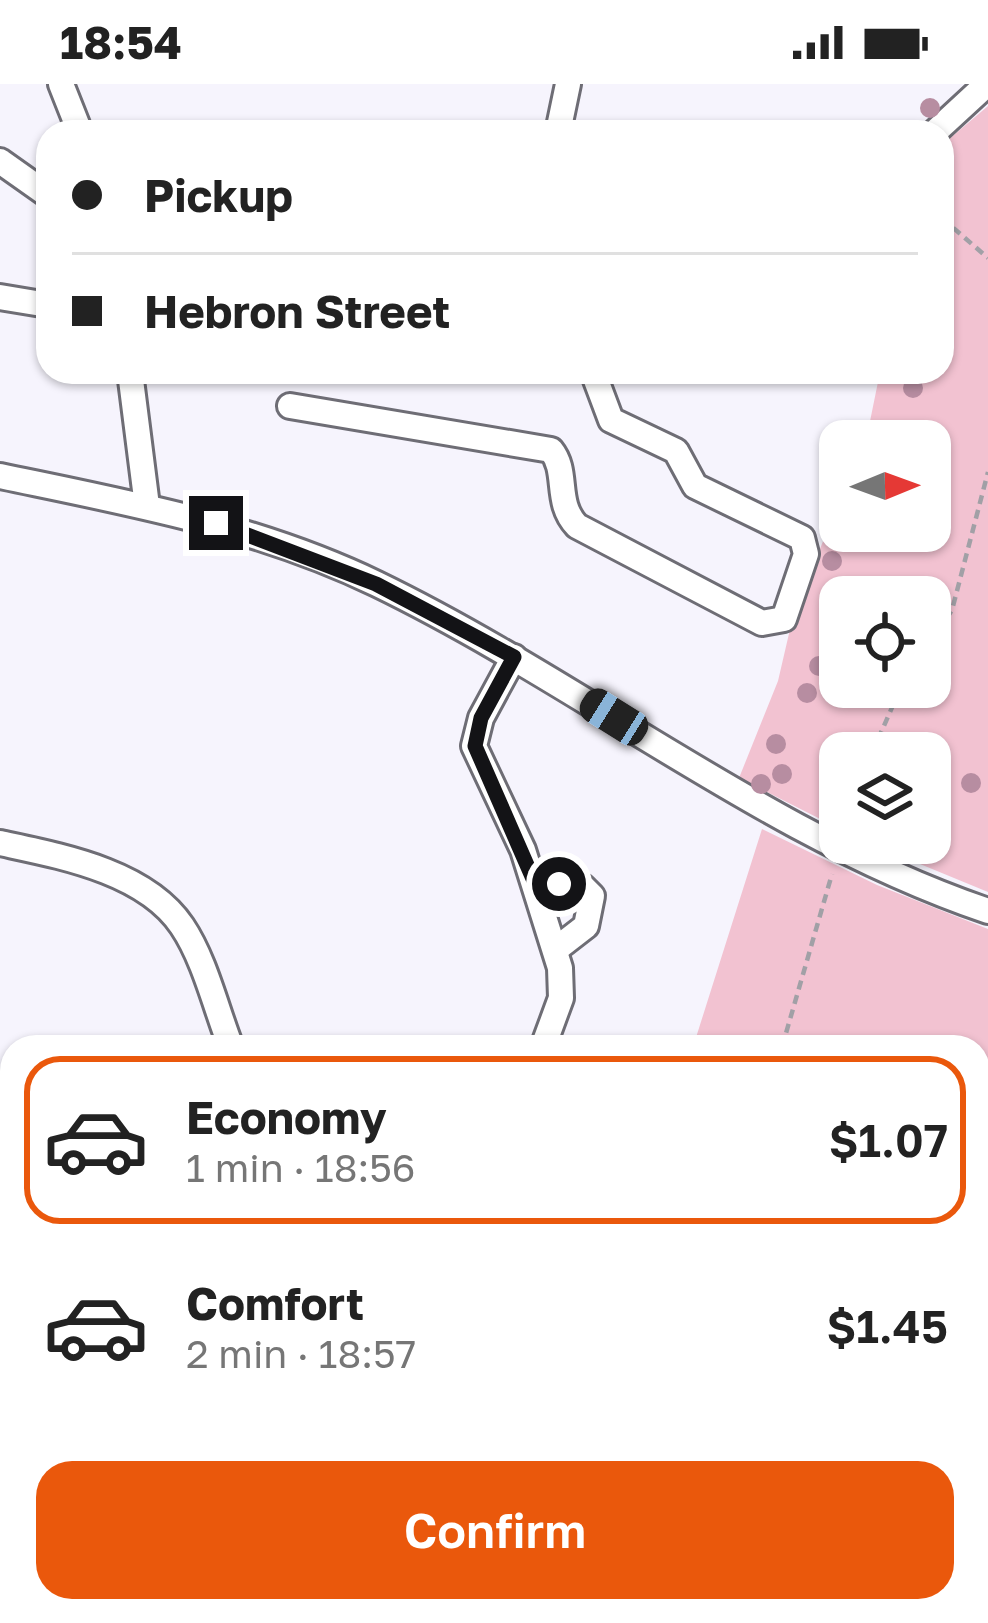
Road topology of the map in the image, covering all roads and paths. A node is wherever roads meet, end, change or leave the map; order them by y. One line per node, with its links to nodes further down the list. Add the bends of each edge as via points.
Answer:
1 (61, 84): 4 (street)
2 (568, 84): 5 (street)
3 (987, 84): 6 (street)
4 (75, 120)
5 (560, 120)
6 (948, 120)
7 (0, 160): 8 (street)
8 (36, 186)
9 (954, 228): 10 (path)
10 (988, 258)
11 (0, 297): 12 (street)
12 (36, 303)
13 (131, 384): 19 (street)
14 (596, 384): 15 (street, via 604,413 676,451 695,486 802,538 806,554 784,619 762,622 577,526 561,502 551,450)
15 (290, 406)
16 (988, 472): 18 (path)
17 (0, 476): 19 (street)
18 (982, 503): 20 (path); 21 (path)
19 (146, 506): 22 (street, via 312,556)
20 (988, 516)
21 (951, 612)
22 (514, 657): 23 (street); 27 (street, via 475,746)
23 (819, 839)
24 (0, 843): 30 (street, via 99,869 174,916)
25 (834, 864): 32 (path)
26 (872, 864): 28 (street)
27 (534, 881): 29 (street); 29 (street, via 584,887 592,896 586,926)
28 (988, 911)
29 (555, 950): 31 (street, via 561,998)
30 (226, 1035)
31 (547, 1035)
32 (785, 1035)

